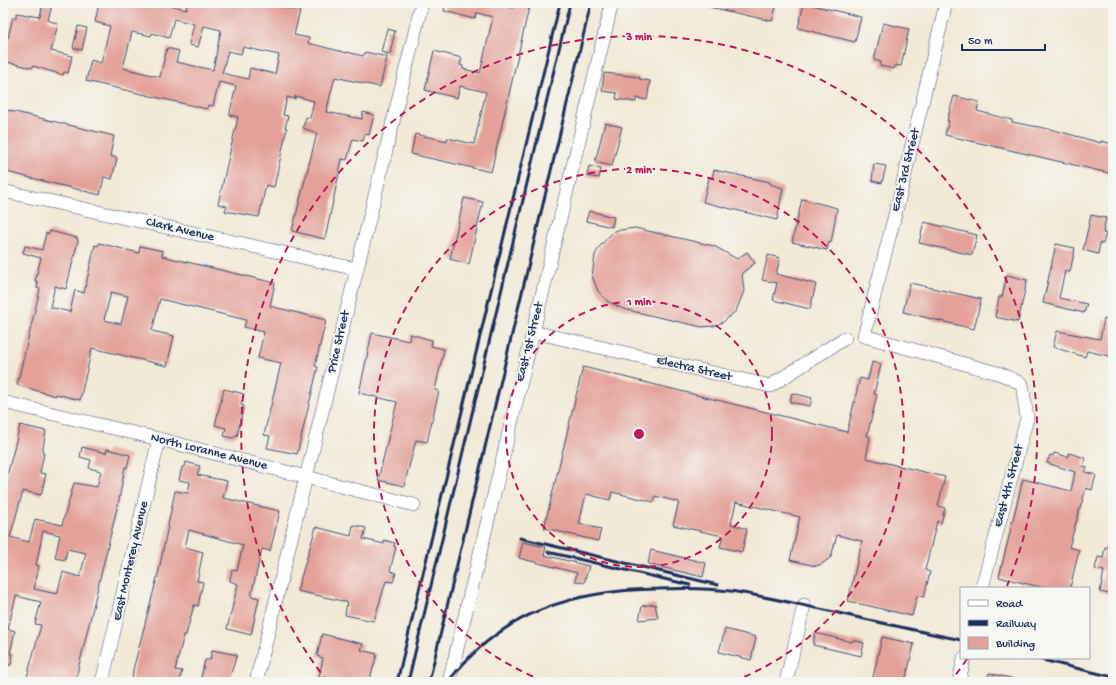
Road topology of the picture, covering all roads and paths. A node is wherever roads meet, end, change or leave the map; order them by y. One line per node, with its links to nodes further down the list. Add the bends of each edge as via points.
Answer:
1 (422, 3): 5 (street, Price Street)
2 (612, 3): 6 (street, East 1st Street)
3 (946, 3): 8 (street, East 3rd Street, via 864,336 1001,374)
4 (3, 191): 5 (street, Clark Avenue)
5 (356, 269): 11 (street, Price Street)
6 (533, 332): 7 (street, Electra Street, via 770,386); 18 (street, East 1st Street)
7 (845, 338)
8 (1022, 384): 13 (street, East 4th Street, via 1027,418)
9 (3, 402): 10 (street, North Loranne Avenue)
10 (159, 439): 11 (street, North Loranne Avenue); 16 (street, East Monterey Avenue)
11 (306, 477): 12 (street, North Loranne Avenue); 17 (street, Price Street)
12 (414, 505)
13 (982, 587)
14 (804, 605): 19 (street)
15 (964, 659): 20 (street)
16 (102, 682)
17 (256, 682)
18 (449, 682)
19 (786, 682)
20 (959, 682)

